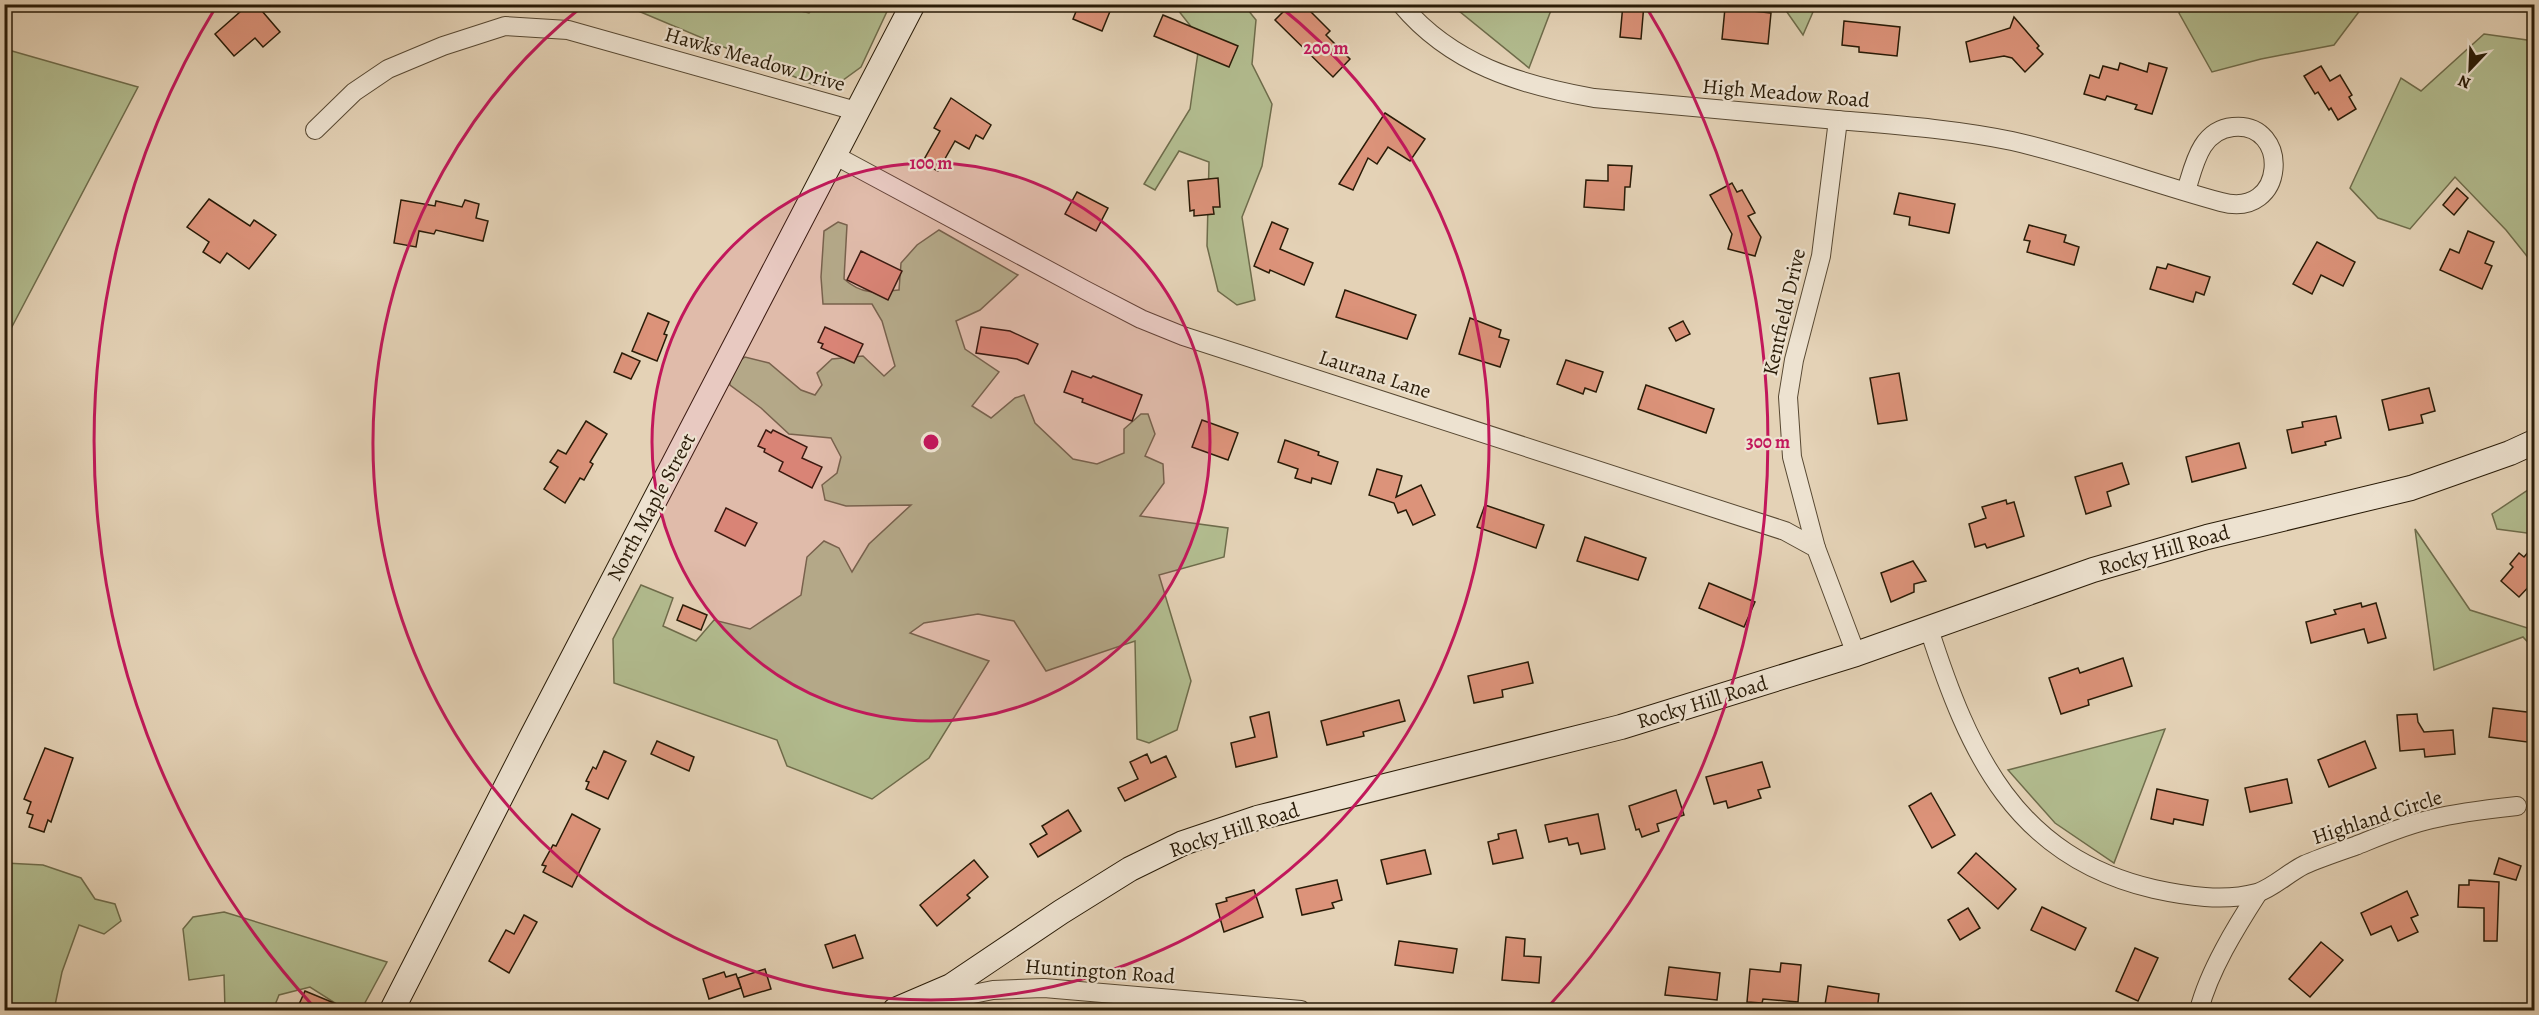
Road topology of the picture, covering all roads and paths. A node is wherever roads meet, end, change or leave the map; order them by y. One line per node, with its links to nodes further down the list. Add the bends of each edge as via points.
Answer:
1 (913, 4): 3 (street, North Maple Street)
2 (1401, 4): 4 (street, High Meadow Road, via 1434,38 1455,52 1525,84 1594,98)
3 (856, 111): 5 (street, Hawks Meadow Drive, via 568,30 505,26 388,69 354,92); 6 (street, North Maple Street)
4 (1838, 120): 7 (street, High Meadow Road, via 1945,129 2011,141); 9 (street, Kentfield Drive, via 1821,256 1788,397 1792,457)
5 (315, 130)
6 (834, 155): 9 (street, Laurana Lane, via 1084,290 1183,336 1785,531); 14 (street, North Maple Street)
7 (2186, 192): 7 (street, High Meadow Road, via 2199,153 2207,139 2219,130 2237,126 2252,130 2270,146 2273,178 2252,201 2231,204)
8 (2535, 442): 10 (street, Rocky Hill Road, via 2411,488 2151,552)
9 (1816, 548): 11 (street)
10 (1929, 629): 11 (street, Rocky Hill Road); 13 (street, Highland Circle, via 1958,711 1981,760 2015,809 2046,838 2088,865 2138,885 2211,898)
11 (1856, 654): 15 (street, Rocky Hill Road, via 1621,727 1257,818 1183,843 1130,869 959,981)
12 (2517, 806): 13 (street, Highland Circle, via 2450,815 2404,827 2304,866)
13 (2258, 893): 17 (street, Highland Circle, via 2241,918)
14 (392, 1011)
15 (896, 1011): 16 (street, Huntington Road, via 968,994 1031,988 1094,990)
16 (1301, 1011)
17 (2199, 1011)

